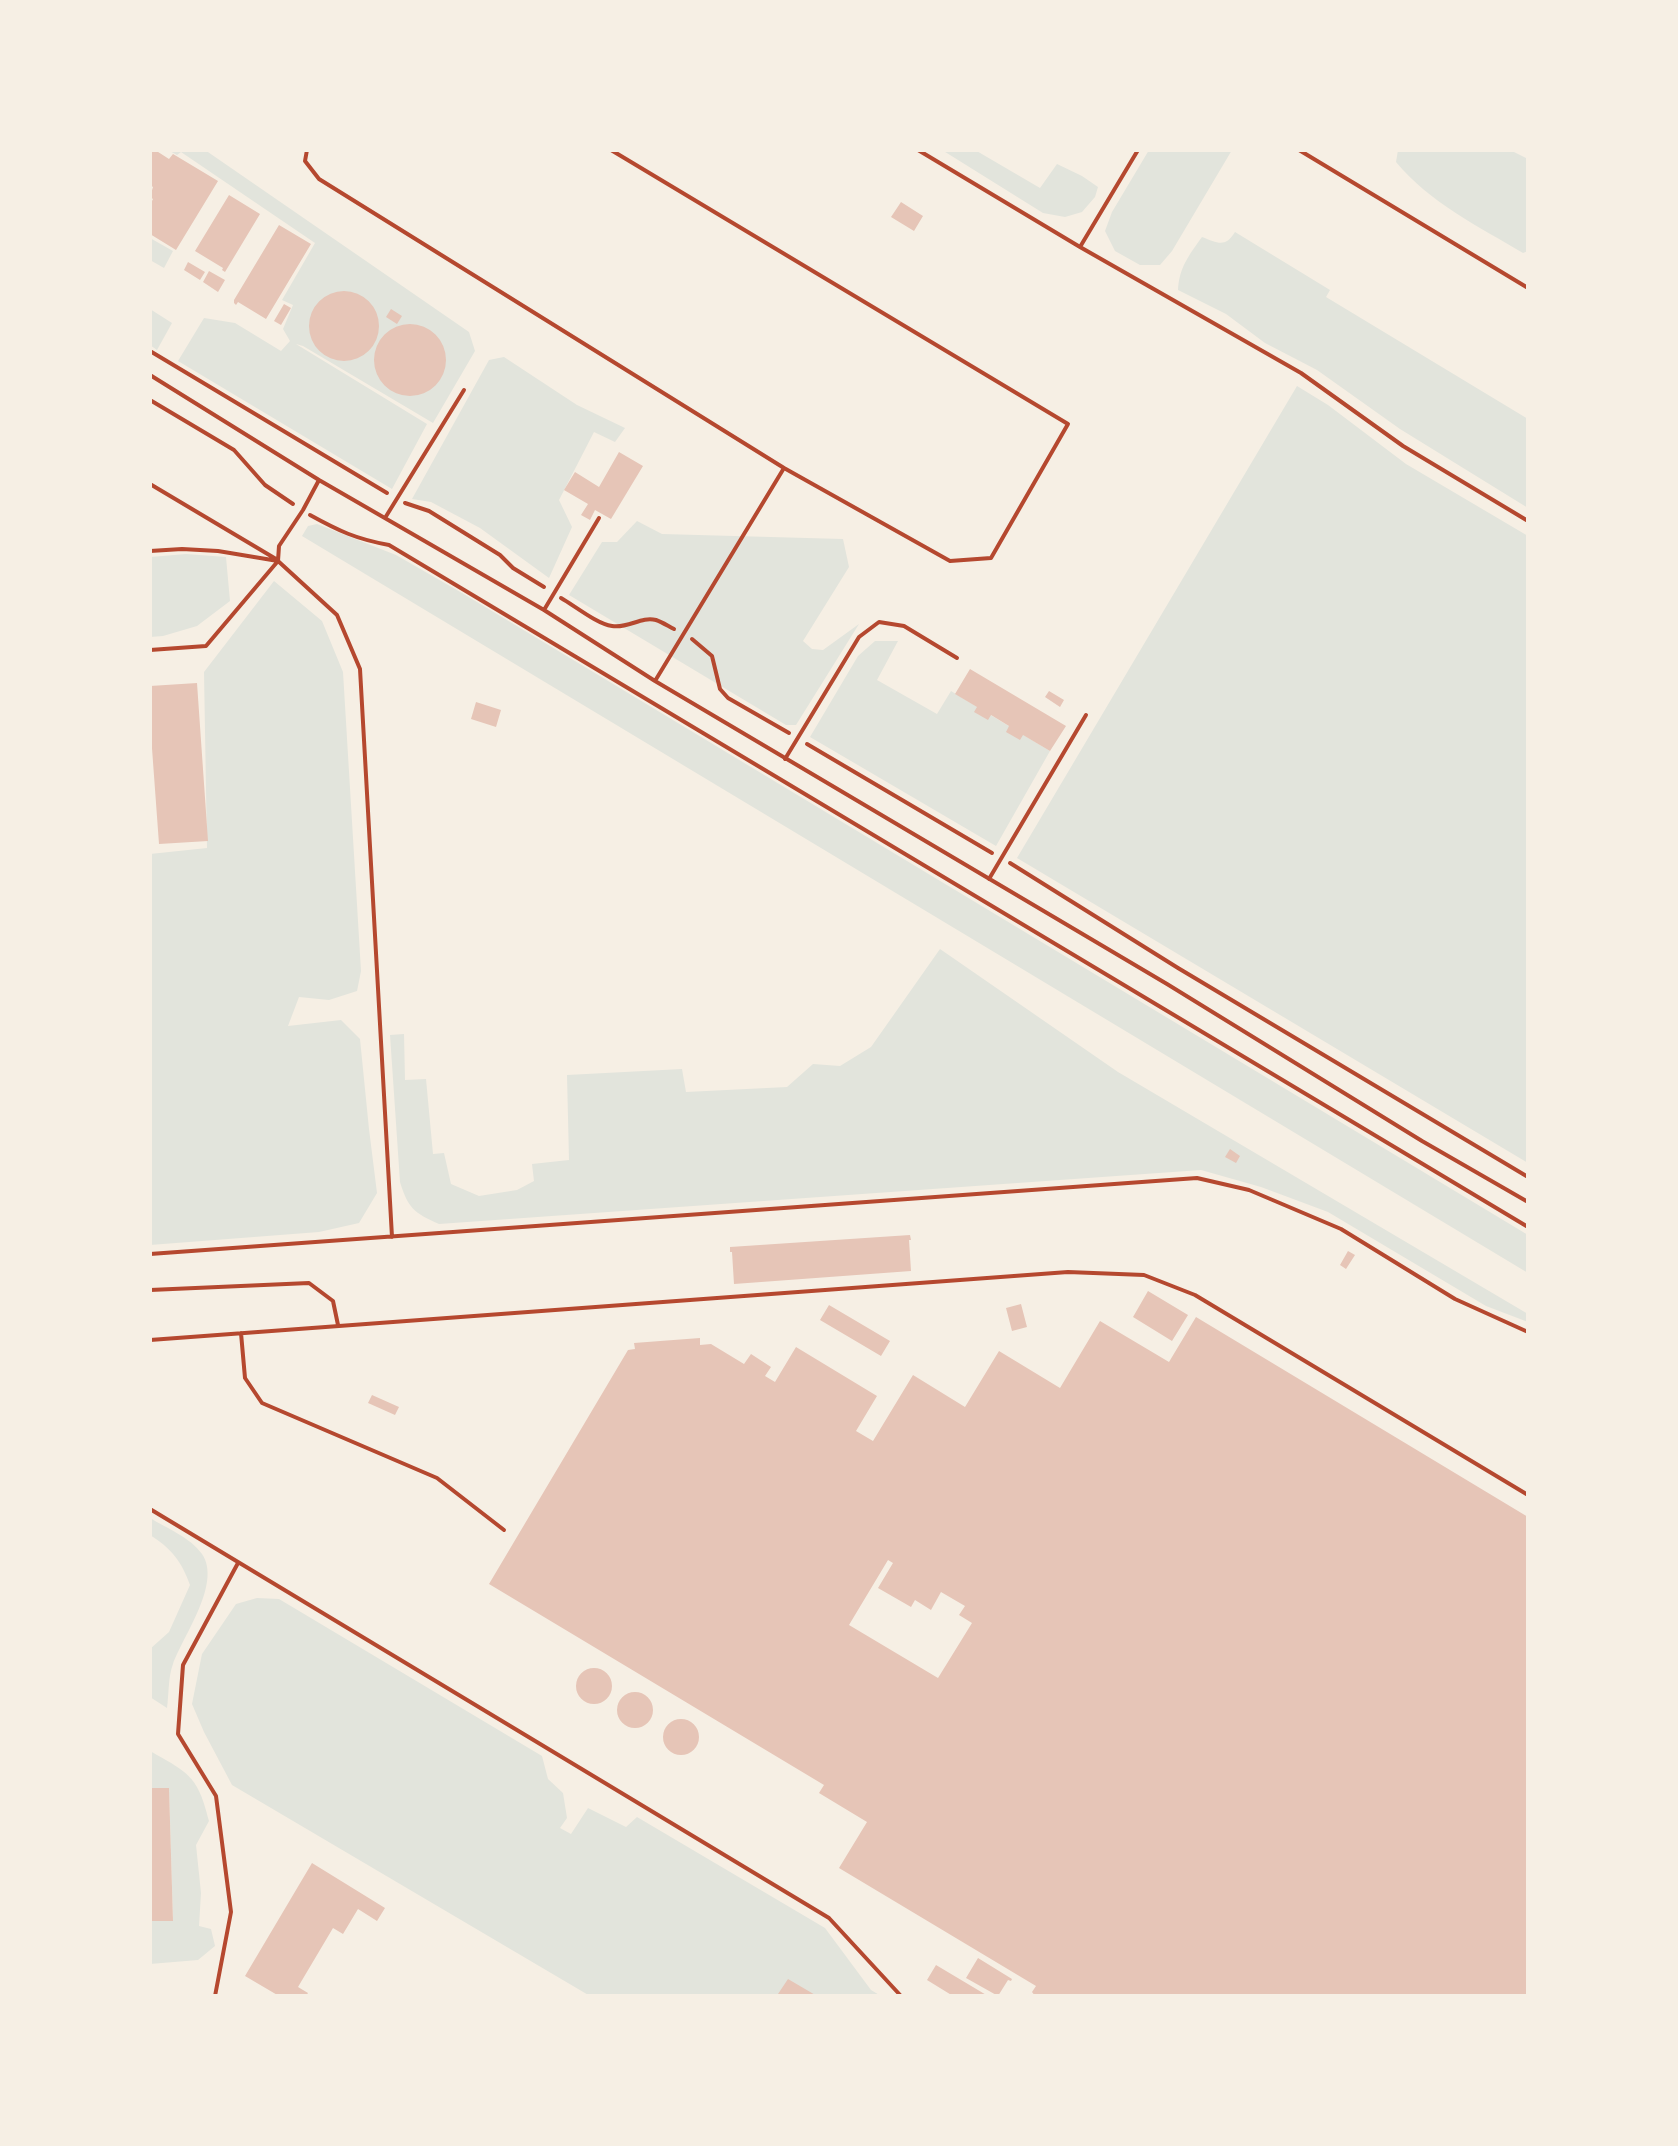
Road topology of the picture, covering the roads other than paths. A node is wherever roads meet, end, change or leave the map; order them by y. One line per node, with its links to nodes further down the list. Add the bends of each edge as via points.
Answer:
1 (307, 150): 10 (lane, via 305,161 319,179)
2 (611, 150): 10 (lane, via 1068,424 991,558 950,561)
3 (918, 150): 6 (lane)
4 (1138, 150): 6 (lane)
5 (1299, 150): 7 (lane)
6 (1080, 247): 15 (lane, via 1301,373 1403,446)
7 (1528, 288)
8 (150, 375): 11 (lane)
9 (464, 390): 13 (lane)
10 (784, 468): 21 (lane)
11 (319, 480): 13 (lane); 17 (lane, via 279,546)
12 (150, 484): 17 (lane)
13 (385, 518): 18 (lane)
14 (599, 518): 18 (lane)
15 (1528, 521)
16 (150, 551): 17 (lane, via 218,551)
17 (278, 561): 19 (lane, via 206,646); 26 (lane, via 337,615 360,669)
18 (544, 610): 21 (lane)
19 (150, 650)
20 (957, 658): 23 (lane, via 904,626 879,622 859,637)
21 (655, 681): 23 (lane)
22 (1086, 715): 24 (lane)
23 (785, 759): 24 (lane)
24 (989, 879): 25 (lane)
25 (1528, 1202)
26 (392, 1237): 27 (lane); 30 (lane, via 1197,1178 1249,1190 1341,1229 1455,1299)
27 (150, 1254)
28 (150, 1290): 29 (lane, via 309,1283 333,1301)
29 (338, 1326): 31 (lane); 33 (lane, via 1068,1272 1144,1275 1195,1295)
30 (1528, 1332)
31 (241, 1333): 32 (lane); 35 (lane, via 245,1378 262,1403 437,1478)
32 (150, 1340)
33 (1528, 1495)
34 (150, 1509): 36 (lane)
35 (504, 1530)
36 (238, 1563): 37 (lane, via 183,1665 178,1734 216,1796 231,1912); 38 (lane, via 829,1918)
37 (215, 1996)
38 (901, 1996)

